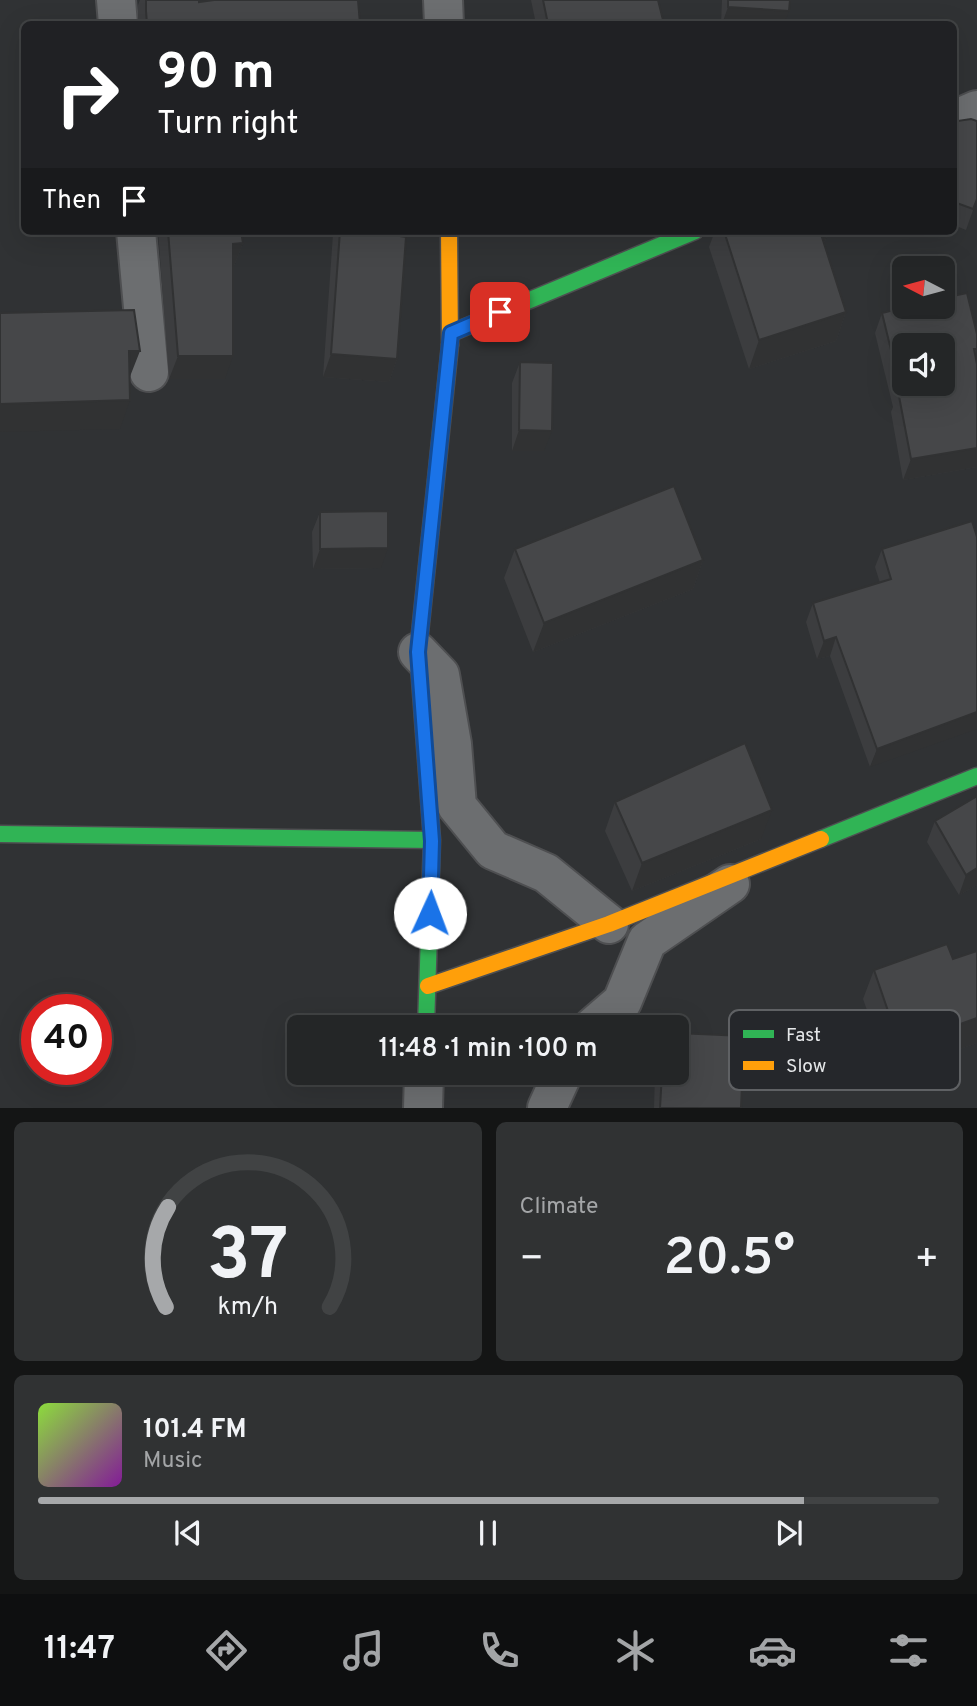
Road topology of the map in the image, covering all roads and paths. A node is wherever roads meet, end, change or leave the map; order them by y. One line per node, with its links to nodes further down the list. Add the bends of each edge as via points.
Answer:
1 (116, 0): 3 (street)
2 (443, 0): 4 (street)
3 (118, 21)
4 (444, 21)
5 (977, 110): 6 (street)
6 (957, 119)
7 (136, 235): 11 (street)
8 (449, 235): 10 (street)
9 (685, 235): 10 (street)
10 (451, 333): 12 (street)
11 (149, 372)
12 (418, 652): 15 (street); 17 (street, via 440,675 457,806 493,850 546,873)
13 (977, 776): 16 (street)
14 (0, 834): 15 (street)
15 (432, 841): 18 (street)
16 (757, 865): 17 (street); 20 (street, via 647,941 622,1002)
17 (609, 924): 18 (street)
18 (428, 986): 19 (street)
19 (427, 1015)
20 (607, 1015)
21 (424, 1085): 23 (street)
22 (558, 1085): 24 (street)
23 (423, 1108)
24 (547, 1108)

